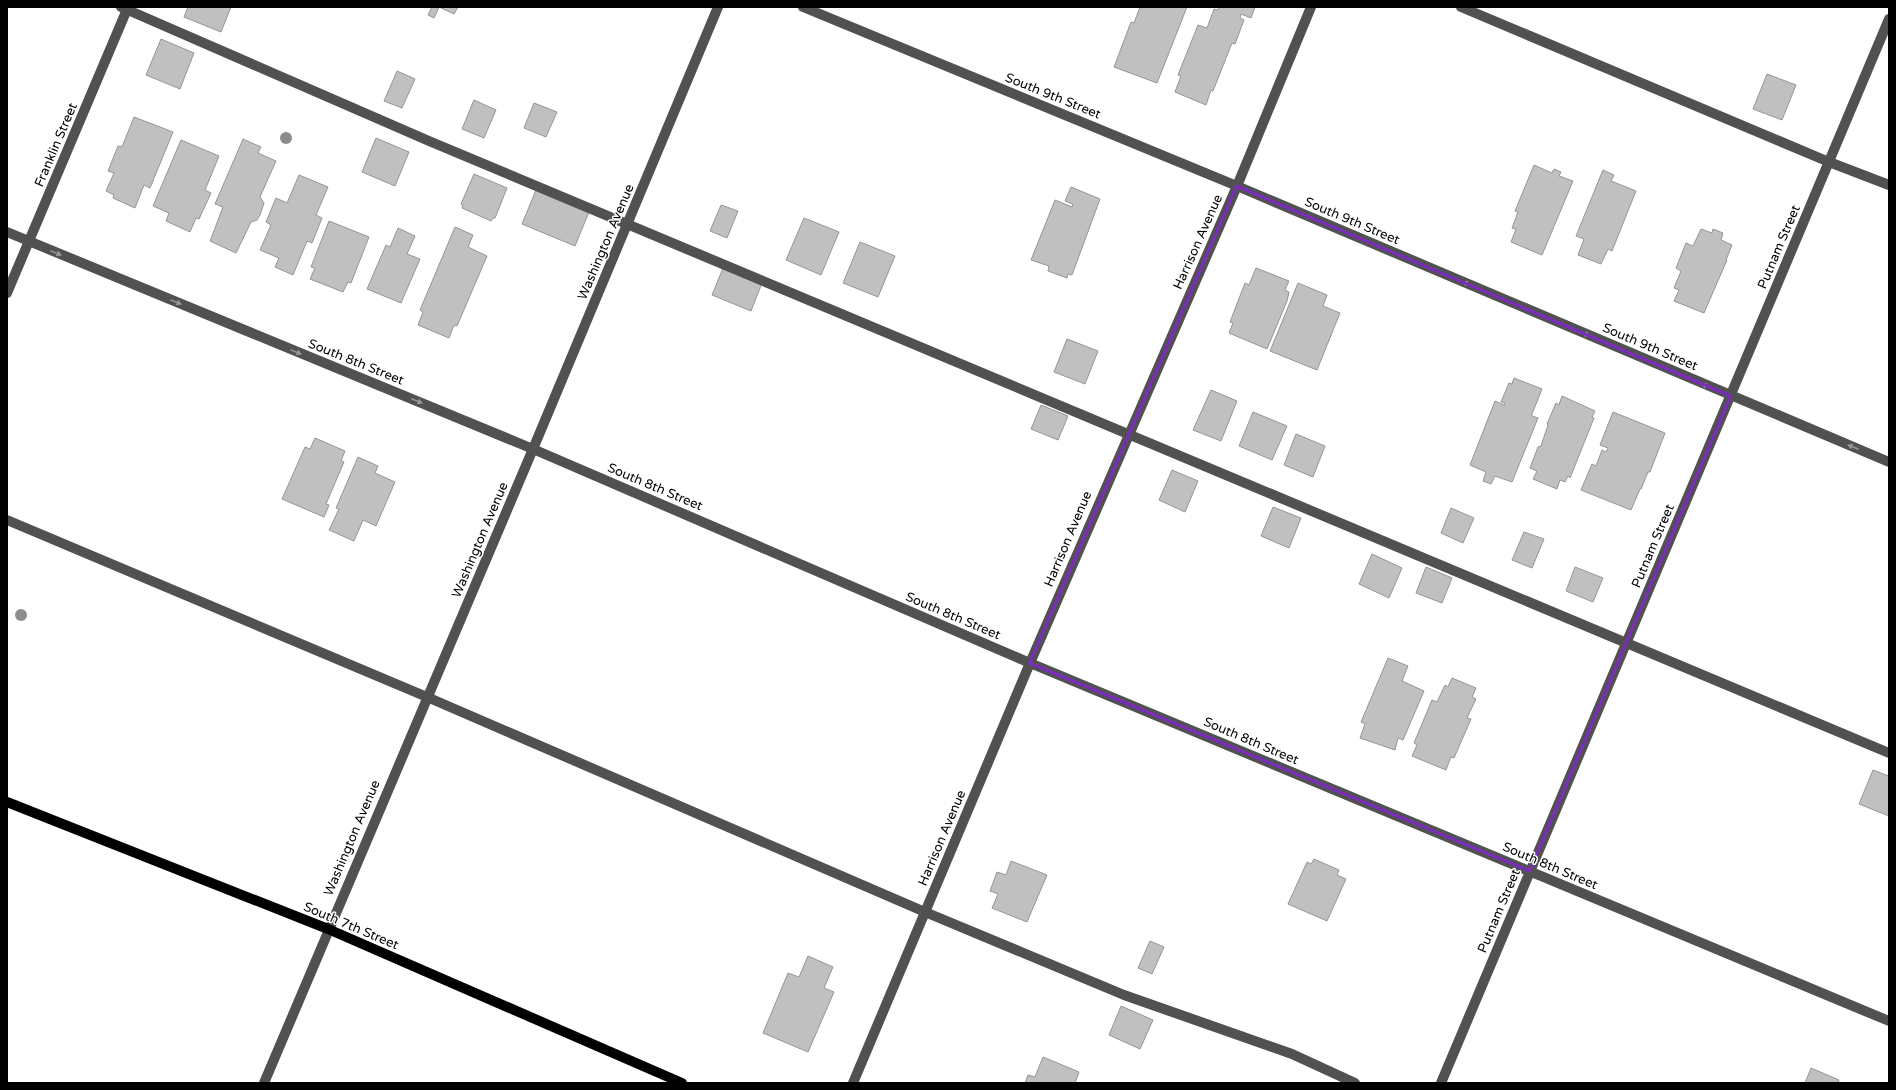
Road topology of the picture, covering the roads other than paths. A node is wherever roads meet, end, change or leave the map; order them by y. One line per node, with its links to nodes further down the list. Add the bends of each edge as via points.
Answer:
1 (718, 7): 10 (street, Washington Avenue)
2 (803, 7): 9 (street, South 9th Street)
3 (1311, 7): 9 (street, Harrison Avenue)
4 (1461, 7): 7 (street)
5 (125, 8): 10 (street, via 429,141); 12 (street, Franklin Street)
6 (1889, 19): 7 (street, Putnam Street)
7 (1828, 162): 8 (street); 14 (street, Putnam Street)
8 (1889, 185)
9 (1236, 186): 14 (street, South 9th Street, one-way to 9); 15 (street, Harrison Avenue)
10 (627, 224): 15 (street); 16 (street, Washington Avenue)
11 (7, 232): 12 (street, South 8th Street)
12 (30, 242): 13 (street, Franklin Street); 16 (street, South 8th Street, one-way to 16)
13 (7, 294)
14 (1731, 396): 17 (street, South 9th Street, one-way to 14); 19 (street, Putnam Street)
15 (1128, 434): 19 (street); 20 (street, Harrison Avenue)
16 (533, 449): 20 (street, South 8th Street); 21 (street, Washington Avenue)
17 (1889, 462)
18 (7, 520): 21 (street)
19 (1626, 642): 22 (street); 24 (street, Putnam Street)
20 (1030, 663): 24 (street, South 8th Street); 25 (street, Harrison Avenue)
21 (427, 697): 25 (street); 26 (street, Washington Avenue)
22 (1889, 753)
23 (7, 802): 26 (main road, South 7th Street)
24 (1530, 871): 27 (street, South 8th Street); 32 (street, Putnam Street)
25 (925, 912): 30 (street, Harrison Avenue); 31 (street, via 1124,995 1292,1054)
26 (328, 929): 28 (street, Washington Avenue); 29 (main road, South 7th Street)
27 (1889, 1021)
28 (264, 1083)
29 (682, 1083)
30 (853, 1083)
31 (1354, 1083)
32 (1441, 1083)

